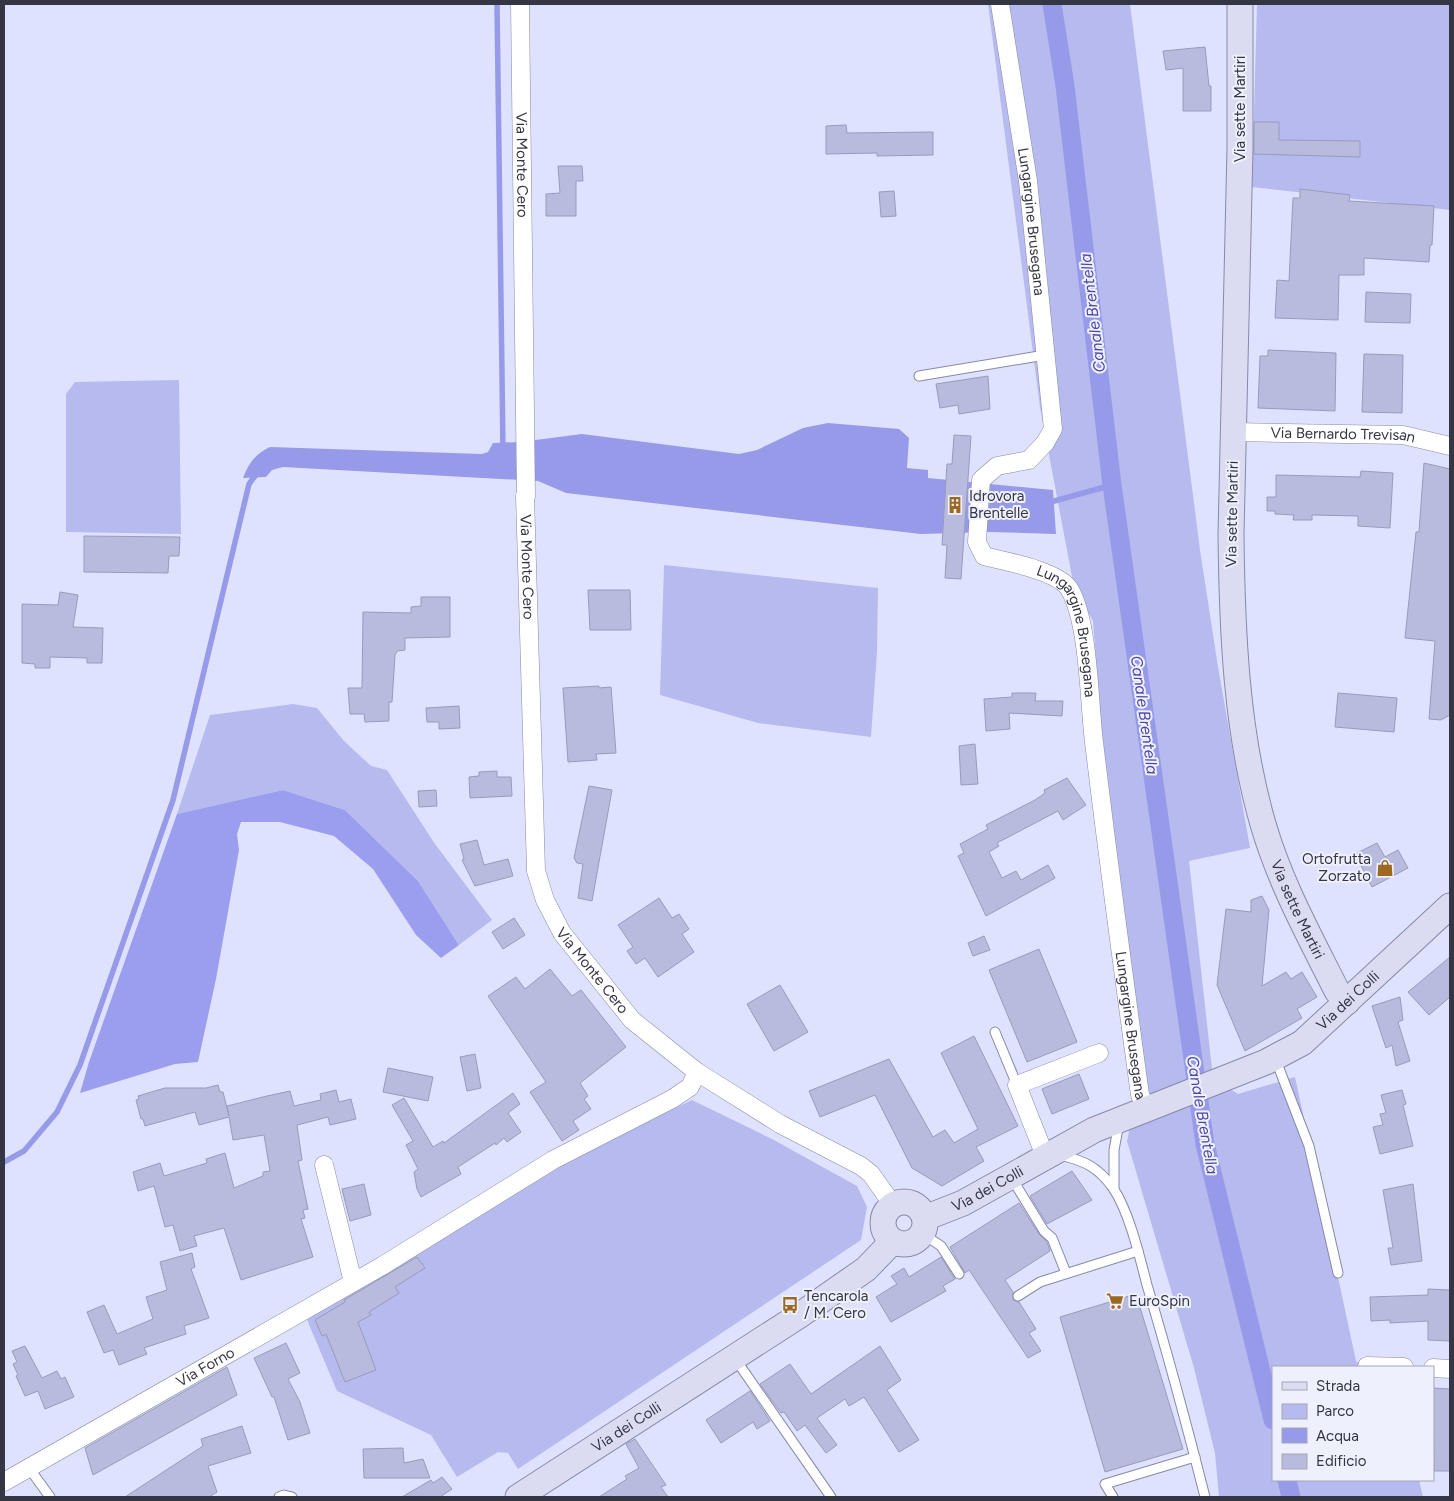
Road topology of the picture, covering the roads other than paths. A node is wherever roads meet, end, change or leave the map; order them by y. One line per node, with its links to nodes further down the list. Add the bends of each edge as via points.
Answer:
1 (520, 4): 13 (street, Via Monte Cero, via 526,497 532,788 538,878 562,933 632,1020)
2 (1000, 4): 4 (street, Lungargine Brusegana, via 1028,181)
3 (1240, 4): 6 (main road, Via sette Martiri)
4 (1045, 355): 5 (lane); 15 (street, Lungargine Brusegana, via 1053,429 1045,444 1029,460 996,466 981,480 977,542 984,556 1047,572 1070,588 1082,625 1140,1096)
5 (919, 376)
6 (1234, 432): 7 (street, Via Bernardo Trevisan, via 1403,435); 9 (main road, Via sette Martiri, via 1233,618 1243,722 1254,788 1263,826 1283,879 1336,991)
7 (1450, 446)
8 (1450, 906): 9 (main road, Via dei Colli)
9 (1347, 1002): 12 (main road, Via dei Colli, via 1302,1043)
10 (995, 1032): 14 (lane)
11 (1100, 1053): 14 (street)
12 (1271, 1060): 15 (main road, Via dei Colli); 27 (lane, via 1309,1146)
13 (697, 1072): 21 (street, Via Monte Cero, via 780,1124 861,1166 872,1174); 28 (street, Via Forno, via 690,1087 672,1099 553,1160)
14 (1017, 1084): 17 (street)
15 (1150, 1106): 16 (main road, Via dei Colli)
16 (1120, 1119): 17 (main road, Via dei Colli); 20 (lane, via 1114,1150)
17 (1048, 1154): 19 (main road, Via dei Colli); 20 (lane, via 1084,1160)
18 (324, 1166): 28 (street)
19 (1010, 1176): 22 (main road, Via dei Colli); 25 (lane, via 1044,1231 1052,1238)
20 (1114, 1190): 24 (lane)
21 (893, 1205): 22 (main road, via 912,1203 922,1212); 23 (main road, via 883,1223)
22 (924, 1226): 23 (main road, Via dei Colli, via 909,1243); 26 (lane)
23 (893, 1241): 30 (main road, Via dei Colli, via 866,1269)
24 (1138, 1251): 25 (lane); 33 (lane)
25 (1066, 1273): 29 (lane, via 1040,1282)
26 (959, 1274)
27 (1338, 1274)
28 (353, 1282): 34 (street, Via Forno)
29 (1018, 1296)
30 (734, 1358): 39 (main road, Via dei Colli); 40 (lane)
31 (1434, 1368): 32 (street)
32 (1450, 1369)
33 (1195, 1457): 41 (lane, via 1105,1484); 42 (lane)
34 (29, 1468): 35 (street, Via Forno); 36 (lane)
35 (4, 1482)
36 (50, 1497)
37 (279, 1497): 38 (lane)
38 (292, 1497)
39 (518, 1497)
40 (831, 1497)
41 (1113, 1497)
42 (1205, 1497)

